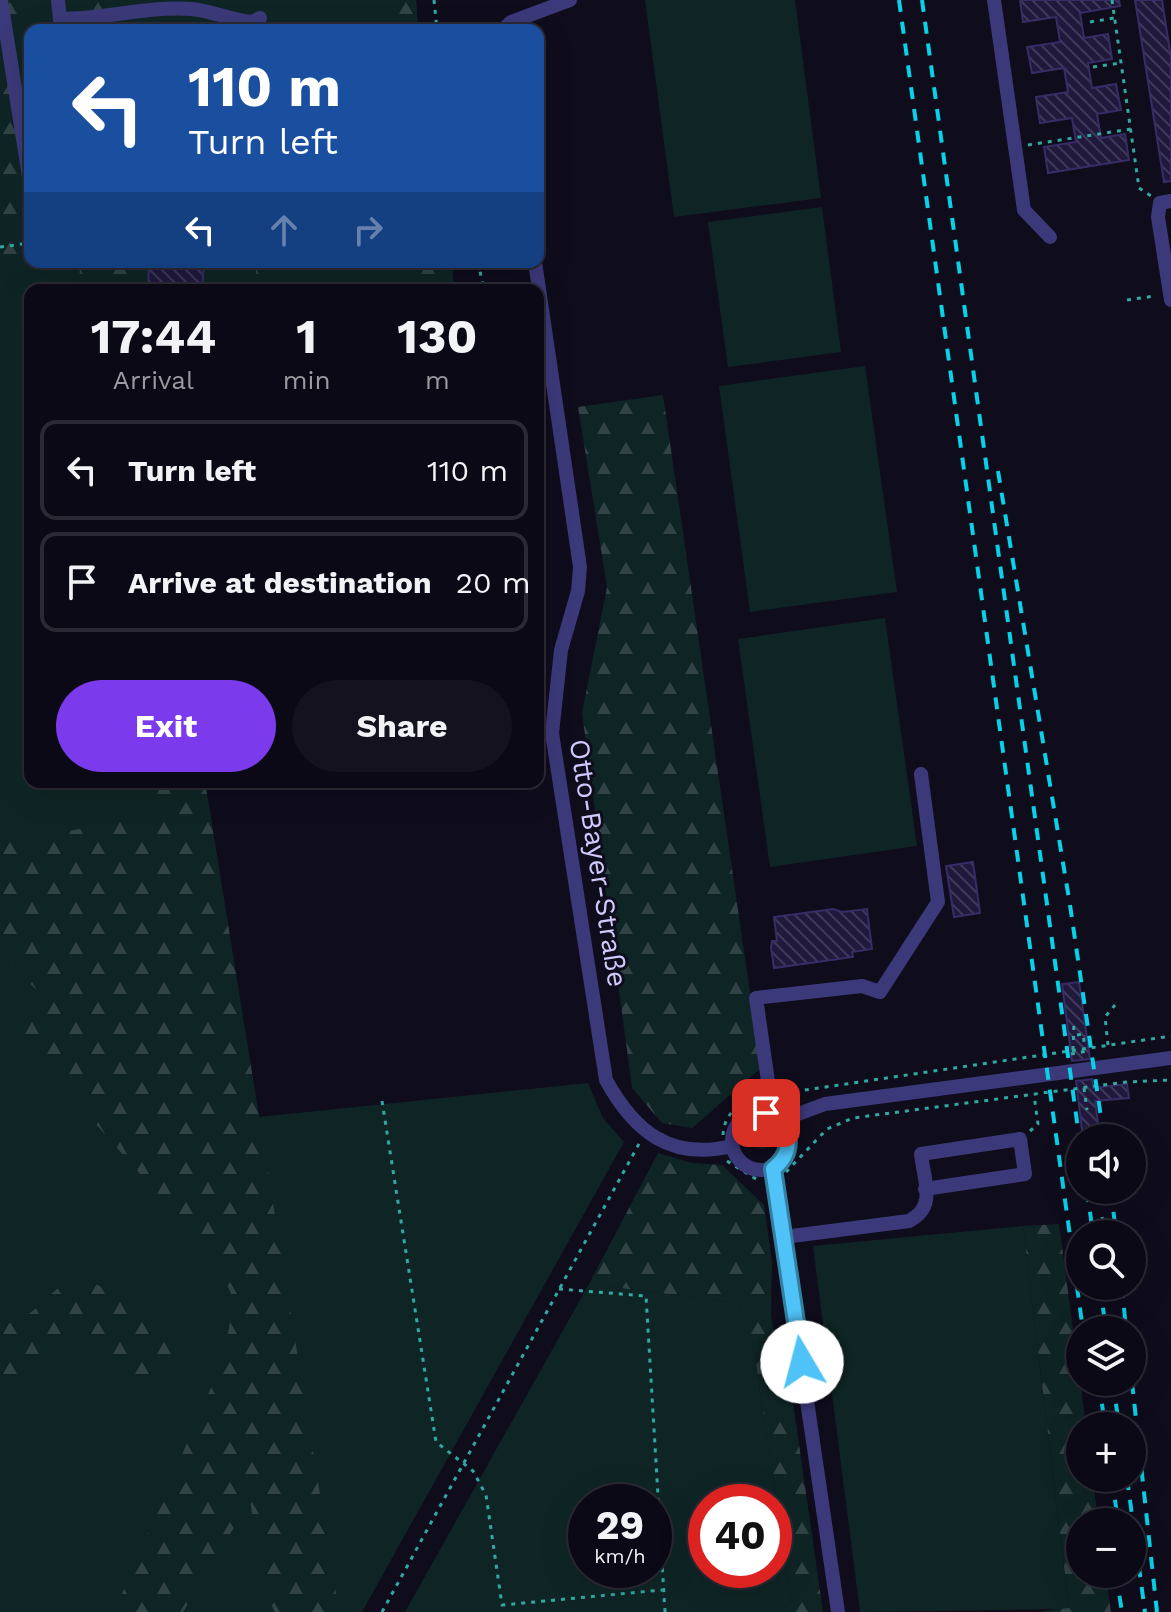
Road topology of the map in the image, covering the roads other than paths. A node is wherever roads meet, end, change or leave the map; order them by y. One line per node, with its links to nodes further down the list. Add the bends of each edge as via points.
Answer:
1 (1, 0): 9 (street)
2 (58, 0): 6 (street)
3 (570, 0): 8 (street)
4 (994, 0): 11 (street, via 1024,210)
5 (253, 23): 7 (street, via 170,9)
6 (61, 24)
7 (68, 24)
8 (509, 24)
9 (24, 145)
10 (1166, 202): 12 (street, via 1158,217)
11 (1050, 237)
12 (1171, 300)
13 (544, 323): 14 (street, Otto-Bayer-Straße, via 580,567)
14 (545, 731): 19 (street, Otto-Bayer-Straße, via 606,1080 645,1133 673,1146)
15 (921, 774): 17 (street, via 938,902 880,992 862,986 756,998 770,1095)
16 (1171, 1058): 18 (street, via 825,1104)
17 (766, 1113): 18 (street); 19 (street, via 738,1122)
18 (782, 1120): 20 (street, via 790,1141)
19 (728, 1152): 20 (street, via 750,1168)
20 (774, 1174): 22 (street)
21 (925, 1189): 21 (street, via 921,1154 1020,1139 1025,1174); 22 (street, via 928,1204 922,1215 909,1221)
22 (784, 1237): 23 (street)
23 (838, 1612)

